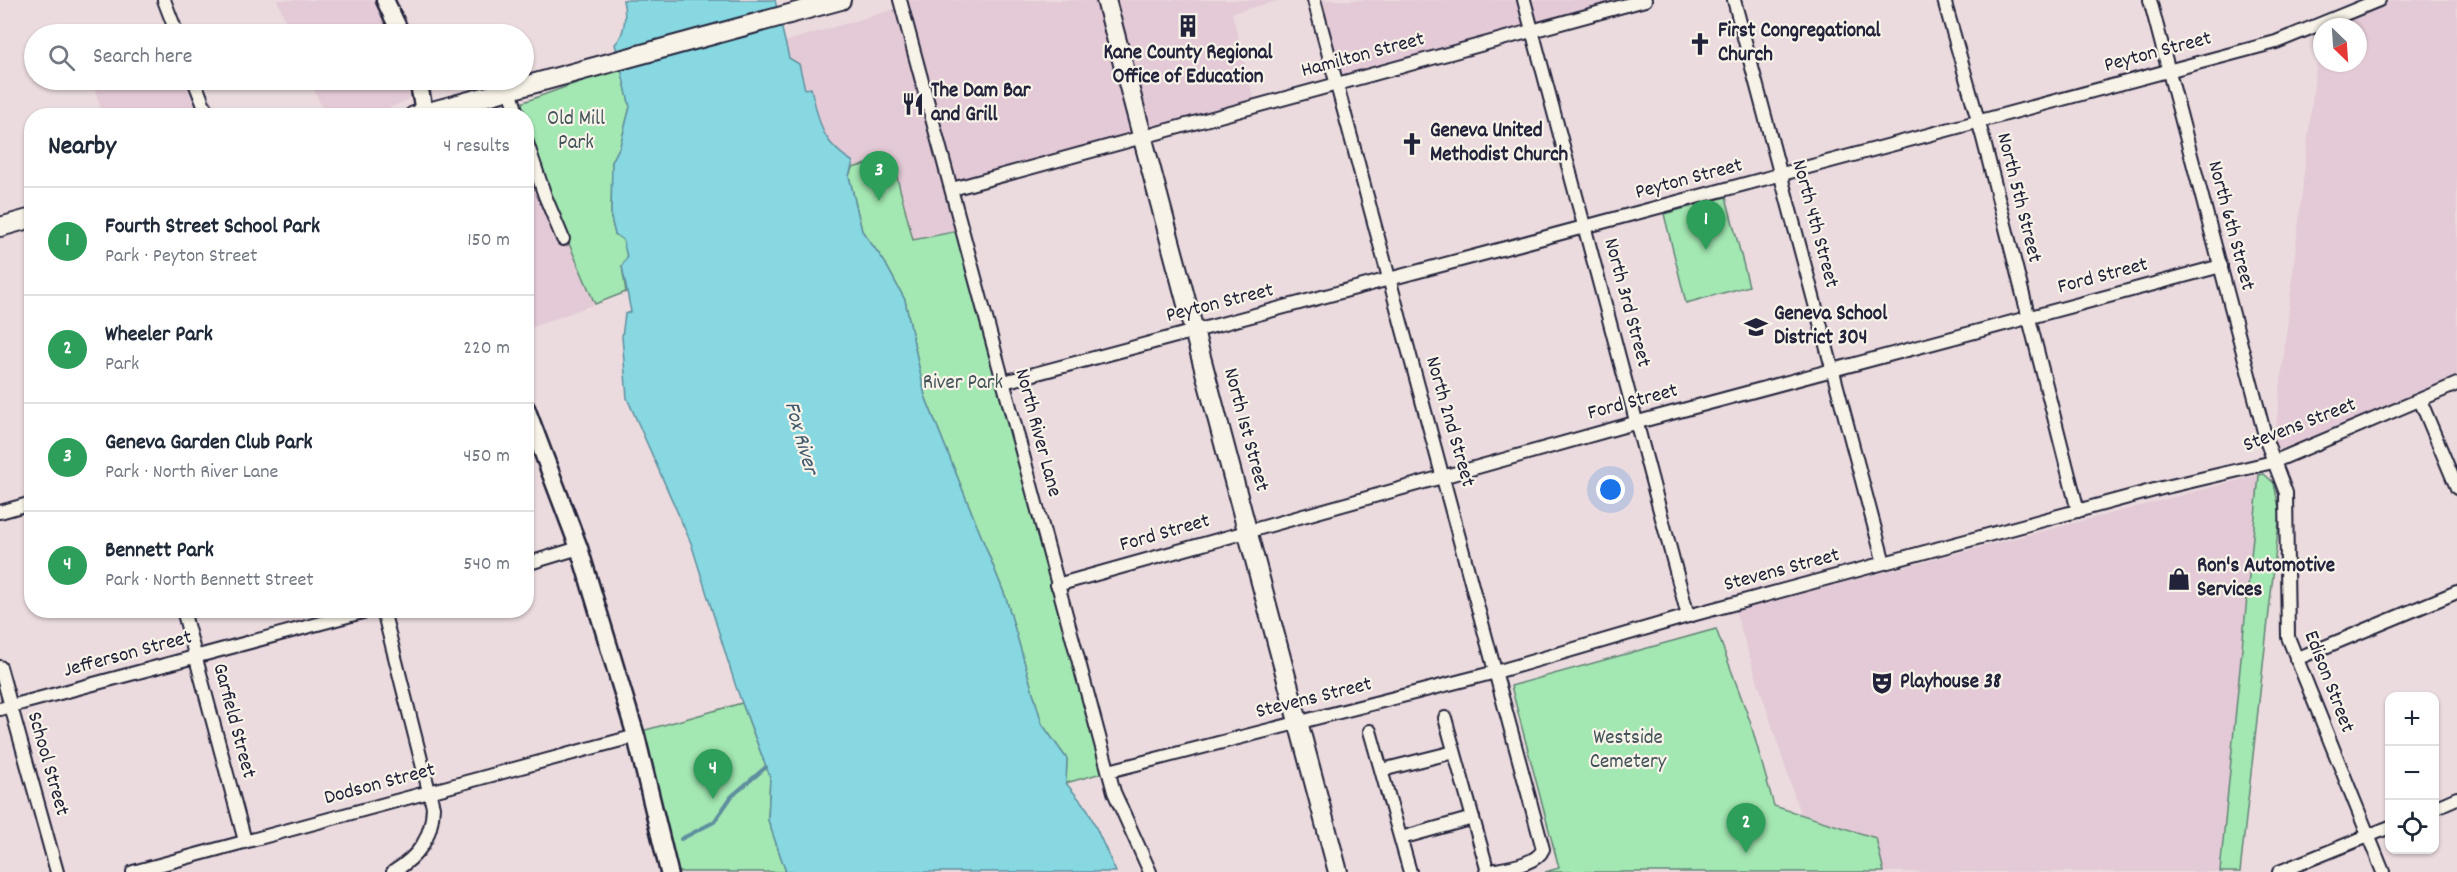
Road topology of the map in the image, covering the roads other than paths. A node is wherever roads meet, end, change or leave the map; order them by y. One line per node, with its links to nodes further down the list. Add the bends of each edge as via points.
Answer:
1 (164, 0): 13 (street)
2 (385, 0): 14 (main road)
3 (841, 0): 17 (main road)
4 (900, 0): 30 (street, North River Lane)
5 (1106, 0): 27 (main road, North 1st Street)
6 (1314, 0): 18 (street, North 2nd Street)
7 (1524, 0): 15 (street, North 3rd Street)
8 (1645, 0): 15 (street, Hamilton Street)
9 (1734, 0): 29 (street, North 4th Street)
10 (1944, 0): 26 (street, North 5th Street)
11 (2150, 0): 16 (street, North 6th Street)
12 (2379, 0): 16 (street, Peyton Street, via 2296,35)
13 (173, 24)
14 (396, 24)
15 (1533, 31): 18 (street, Hamilton Street); 33 (street, North 3rd Street)
16 (2169, 71): 26 (street, Peyton Street); 35 (street, North 6th Street)
17 (534, 84)
18 (1336, 84): 27 (street, Hamilton Street); 36 (street, North 2nd Street)
19 (198, 90): 22 (street)
20 (419, 90): 23 (main road)
21 (510, 90): 24 (main road); 25 (street)
22 (205, 108)
23 (420, 108)
24 (446, 108)
25 (516, 108)
26 (1978, 122): 29 (street, Peyton Street); 37 (street, North 5th Street)
27 (1143, 136): 30 (street, Hamilton Street); 38 (main road, North 1st Street)
28 (534, 164): 34 (street)
29 (1781, 175): 33 (street, Peyton Street); 39 (street, North 4th Street)
30 (952, 189): 40 (street, North River Lane)
31 (24, 220): 32 (main road)
32 (0, 226)
33 (1585, 228): 36 (street, Peyton Street); 43 (street, North 3rd Street)
34 (563, 239)
35 (2221, 266): 37 (street, Ford Street); 45 (street, North 6th Street)
36 (1389, 280): 38 (street, Peyton Street); 46 (street, North 2nd Street)
37 (2028, 317): 39 (street, Ford Street); 49 (street, North 5th Street)
38 (1196, 333): 40 (street, Peyton Street, via 1177,334); 51 (main road, North 1st Street)
39 (1833, 370): 43 (street, Ford Street); 54 (street, North 4th Street)
40 (1004, 382): 55 (street, North River Lane)
41 (2457, 384): 42 (street, Stevens Street)
42 (2420, 400): 45 (street, Stevens Street); 47 (street)
43 (1638, 422): 46 (street, Ford Street); 57 (street, North 3rd Street)
44 (534, 429): 52 (main road)
45 (2273, 462): 49 (street, Stevens Street); 62 (street, Edison Street, via 2286,493 2288,637)
46 (1444, 478): 51 (street, Ford Street); 64 (street, North 2nd Street)
47 (2457, 488)
48 (24, 505): 50 (street)
49 (2078, 511): 54 (street, Stevens Street)
50 (0, 512)
51 (1249, 530): 55 (street, Ford Street); 67 (main road, North 1st Street)
52 (579, 548): 53 (street); 69 (main road)
53 (534, 562)
54 (1884, 563): 57 (street, Stevens Street)
55 (1057, 585): 72 (street, North River Lane)
56 (2457, 592): 62 (street)
57 (1688, 616): 64 (street, Stevens Street)
58 (185, 618): 61 (street, Garfield Street)
59 (340, 618): 61 (street, Jefferson Street)
60 (385, 618): 73 (street)
61 (195, 657): 65 (street, Jefferson Street); 80 (street, Garfield Street)
62 (2296, 659): 78 (street, Edison Street)
63 (0, 667): 65 (street, School Street)
64 (1496, 672): 67 (street, Stevens Street); 88 (street, North 2nd Street, via 1543,849 1532,860)
65 (5, 708): 81 (street, School Street)
66 (1444, 718): 70 (street)
67 (1300, 724): 72 (street, Stevens Street); 86 (main road, North 1st Street)
68 (1370, 731): 71 (street)
69 (636, 736): 73 (street, Dodson Street); 84 (main road)
70 (1454, 752): 71 (street); 76 (street)
71 (1382, 770): 79 (street)
72 (1109, 771): 85 (street, North River Lane, via 1114,792)
73 (431, 791): 80 (street, Dodson Street); 83 (street, via 433,824 426,841 417,855)
74 (2457, 798): 75 (street)
75 (2439, 806)
76 (1473, 818): 79 (street); 88 (street)
77 (2385, 828): 78 (street)
78 (2368, 836): 89 (street); 90 (street, Edison Street)
79 (1401, 838): 87 (street)
80 (245, 841): 82 (street, Dodson Street)
81 (57, 872)
82 (133, 872)
83 (393, 872)
84 (669, 872)
85 (1150, 872)
86 (1338, 872)
87 (1410, 872)
88 (1487, 872)
89 (2279, 872)
90 (2382, 872)

